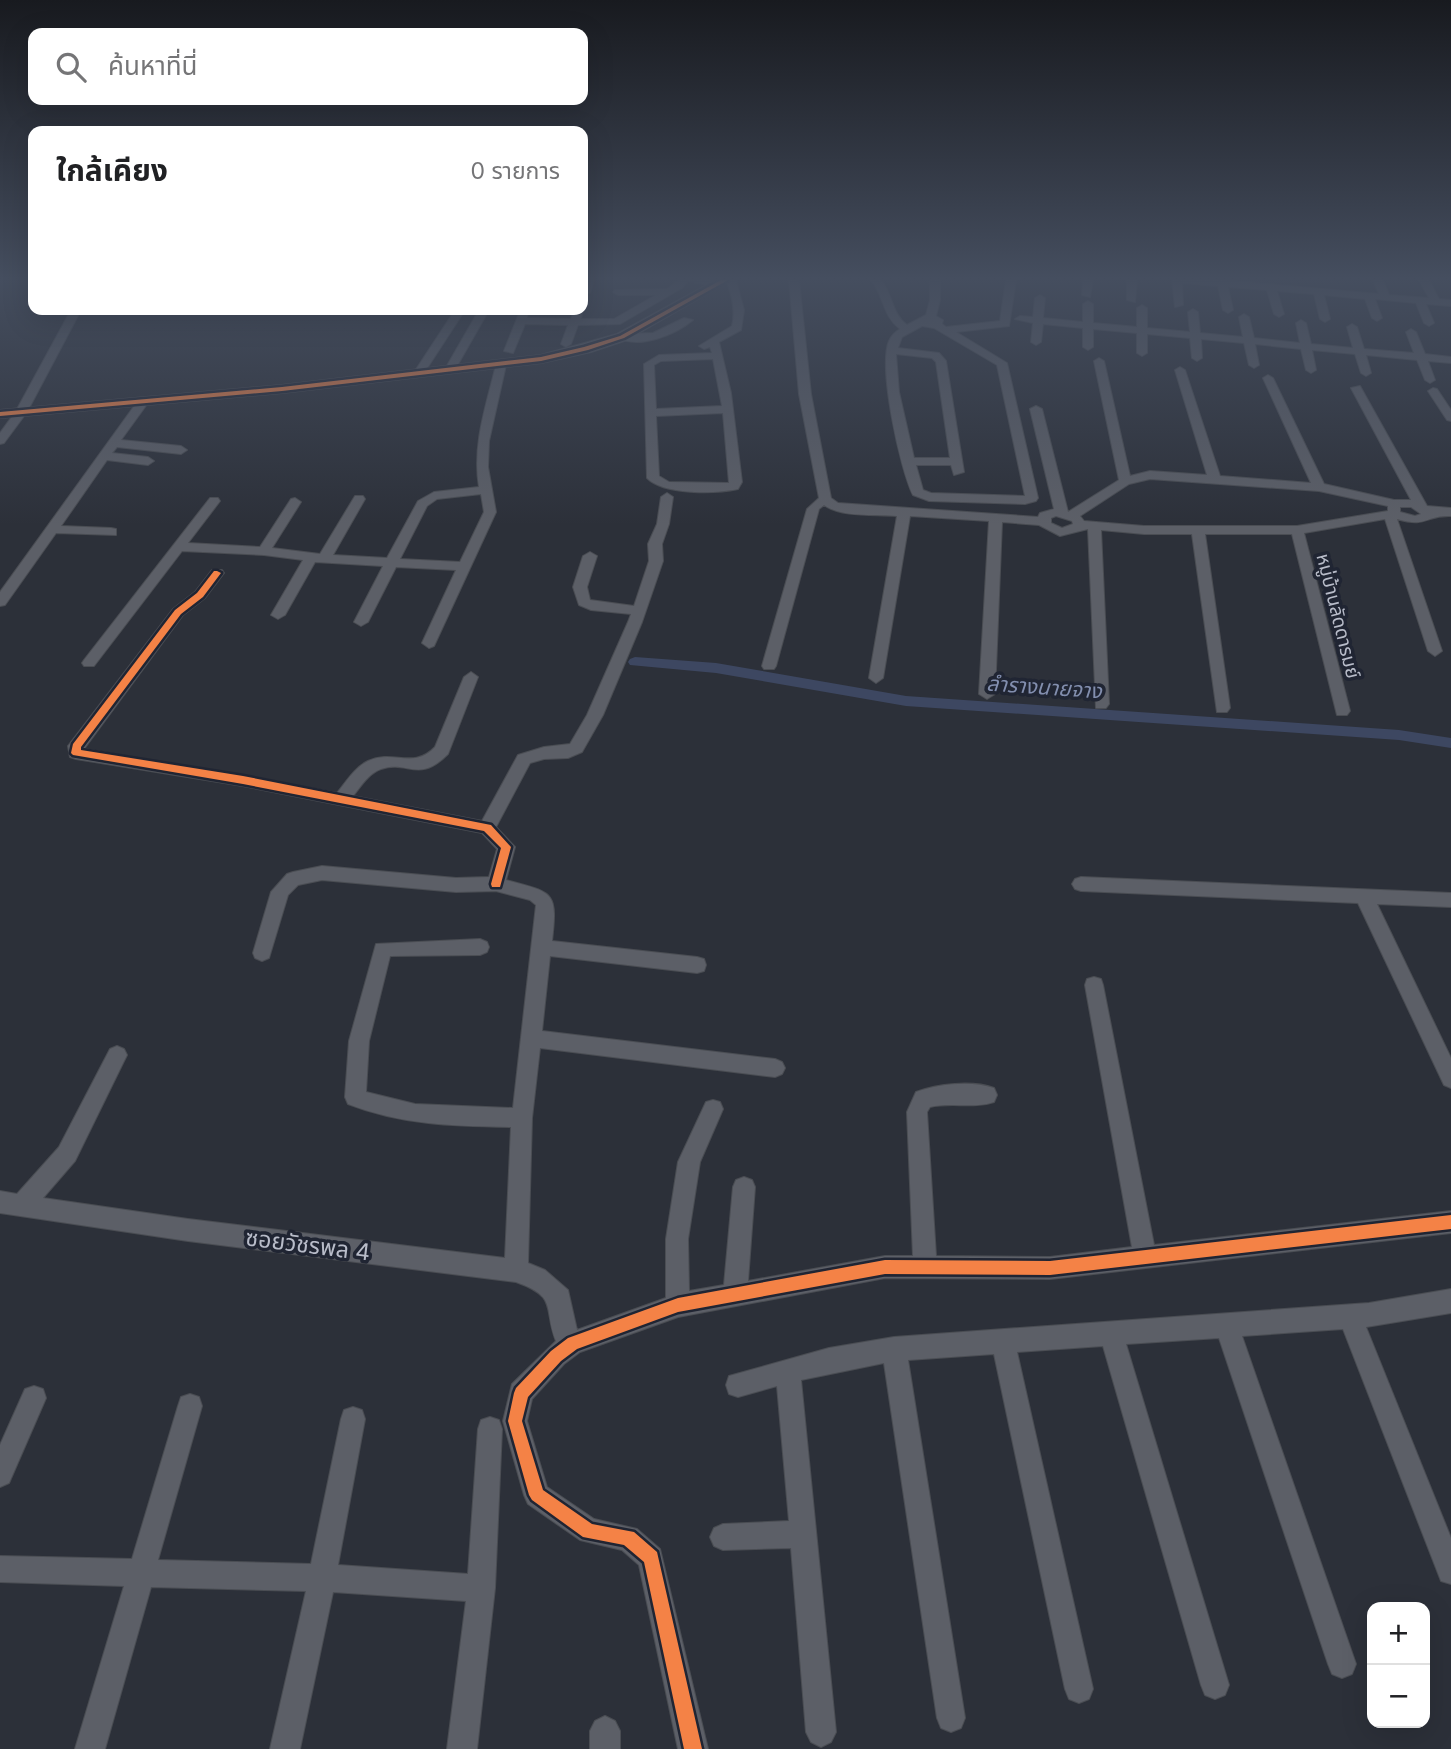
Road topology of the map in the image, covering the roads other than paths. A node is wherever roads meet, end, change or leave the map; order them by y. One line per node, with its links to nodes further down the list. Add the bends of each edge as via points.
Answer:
1 (1099, 361): 40 (street)
2 (48, 362): 29 (street)
3 (426, 362): 23 (street)
4 (459, 362): 19 (street)
5 (463, 362): 19 (street)
6 (522, 362): 17 (street)
7 (653, 362): 30 (street, via 649,364)
8 (719, 362): 27 (street)
9 (803, 362): 45 (street)
10 (891, 362): 38 (street)
11 (941, 362): 38 (street, via 957,467)
12 (999, 362): 38 (street, via 1032,498 920,495)
13 (1253, 362): 18 (street)
14 (1309, 362): 21 (street)
15 (1363, 362): 22 (street)
16 (1423, 362): 32 (street)
17 (501, 365): 19 (street); 42 (street, via 484,441 482,467)
18 (1254, 365)
19 (456, 370): 23 (street)
20 (1180, 370): 39 (street)
21 (1311, 370)
22 (1367, 373)
23 (418, 374): 26 (street)
24 (1268, 377): 41 (street)
25 (1356, 388): 48 (street)
26 (144, 400): 29 (street); 34 (street)
27 (727, 409): 30 (street); 30 (street, via 736,482 725,488 666,486 653,478)
28 (1036, 409): 53 (street)
29 (21, 412): 31 (street); 33 (street)
30 (651, 413)
31 (0, 414)
32 (1451, 418)
33 (0, 441)
34 (115, 443): 35 (street); 36 (street)
35 (181, 450)
36 (106, 456): 37 (street); 55 (street)
37 (148, 461)
38 (909, 461)
39 (1215, 480): 40 (street, หมู่บ้านลัดดารมย์, via 1150,475); 41 (street, หมู่บ้านลัดดารมย์)
40 (1125, 481): 53 (street, หมู่บ้านลัดดารมย์)
41 (1319, 487): 49 (street, หมู่บ้านลัดดารมย์)
42 (487, 490): 63 (street, via 434,496 422,504); 64 (street, via 490,512)
43 (667, 497): 67 (street, via 655,544 656,561)
44 (359, 499): 62 (street)
45 (825, 499): 50 (street, หมู่บ้านลัดดารมย์, via 851,509); 73 (street, via 813,509)
46 (214, 501): 59 (street)
47 (295, 502): 60 (street)
48 (1423, 509): 49 (street, หมู่บ้านลัดดารมย์, via 1412,504); 51 (street, หมู่บ้านลัดดารมย์)
49 (1392, 511): 56 (street, หมู่บ้านลัดดารมย์); 71 (street)
50 (904, 512): 52 (street, หมู่บ้านลัดดารมย์); 75 (street)
51 (1451, 512)
52 (996, 518): 54 (street, หมู่บ้านลัดดารมย์); 76 (street)
53 (1077, 519): 54 (street, หมู่บ้านลัดดารมย์, via 1049,513); 54 (street, หมู่บ้านลัดดารมย์, via 1072,531 1051,529); 57 (street, หมู่บ้านลัดดารมย์, via 1144,530); 77 (street)
54 (1043, 521)
55 (53, 528): 58 (street); 66 (street)
56 (1297, 530): 57 (street, หมู่บ้านลัดดารมย์); 79 (street, หมู่บ้านลัดดารมย์)
57 (1198, 531): 78 (street)
58 (111, 532)
59 (179, 547): 60 (street); 72 (street)
60 (264, 551): 62 (street)
61 (590, 555): 67 (street, via 580,587 584,602)
62 (317, 558): 63 (street); 68 (street)
63 (394, 562): 64 (street); 69 (street)
64 (466, 566): 70 (street)
65 (217, 573): 80 (street, via 178,612 76,746 76,753)
66 (0, 602)
67 (639, 611): 81 (street, via 576,748 524,759)
68 (278, 615)
69 (361, 622)
70 (429, 643)
71 (1435, 651)
72 (89, 663)
73 (769, 666)
74 (471, 677): 80 (street, via 435,759 421,766 374,765)
75 (876, 678)
76 (987, 694)
77 (1101, 704)
78 (1222, 708)
79 (1342, 711)
80 (342, 798): 81 (street)
81 (487, 828): 82 (street, via 506,847)
82 (496, 884): 87 (street, via 545,902); 88 (street, via 456,885 322,873 293,879 280,892)
83 (1081, 884): 84 (street)
84 (1365, 898): 85 (street); 94 (street)
85 (1451, 900)
86 (480, 947): 97 (street, via 383,949 359,1041 355,1097 378,1108)
87 (541, 947): 89 (street); 91 (street)
88 (262, 953)
89 (697, 965)
90 (1094, 985): 101 (street)
91 (531, 1038): 93 (street); 97 (street)
92 (117, 1055): 99 (street, via 67,1154)
93 (775, 1068)
94 (1451, 1079)
95 (988, 1095): 102 (street, via 923,1098 917,1112)
96 (713, 1109): 106 (street, via 689,1162 677,1239)
97 (522, 1118): 103 (street)
98 (744, 1187): 104 (street)
99 (11, 1203): 103 (street, ซอยวัชรพล 4)
100 (1451, 1222): 101 (street)
101 (1145, 1258): 102 (street, via 1050,1268)
102 (925, 1268): 104 (street, via 885,1267)
103 (516, 1271): 111 (street, ซอยวัชรพล 4, via 537,1278 560,1298 565,1333)
104 (735, 1294): 106 (street)
105 (1450, 1302): 107 (street)
106 (678, 1305): 111 (street)
107 (1350, 1317): 108 (street); 123 (street)
108 (1227, 1326): 109 (street); 127 (street)
109 (1111, 1334): 110 (street); 128 (street)
110 (1003, 1342): 112 (street); 129 (street)
111 (573, 1343): 135 (street, via 521,1394 515,1421 537,1495 589,1531 628,1538 651,1558)
112 (894, 1349): 113 (street); 130 (street)
113 (788, 1371): 114 (street); 120 (street)
114 (738, 1385)
115 (34, 1398): 119 (street)
116 (190, 1406): 124 (street)
117 (353, 1419): 125 (street)
118 (490, 1429): 126 (street)
119 (0, 1474)
120 (803, 1534): 121 (street); 131 (street)
121 (723, 1537)
122 (0, 1569): 124 (street)
123 (1451, 1571)
124 (141, 1572): 125 (street); 132 (street)
125 (323, 1578): 126 (street); 133 (street)
126 (481, 1588): 134 (street)
127 (1342, 1664)
128 (1214, 1685)
129 (1079, 1689)
130 (951, 1718)
131 (821, 1732)
132 (90, 1749)
133 (285, 1749)
134 (462, 1749)
135 (693, 1749)

